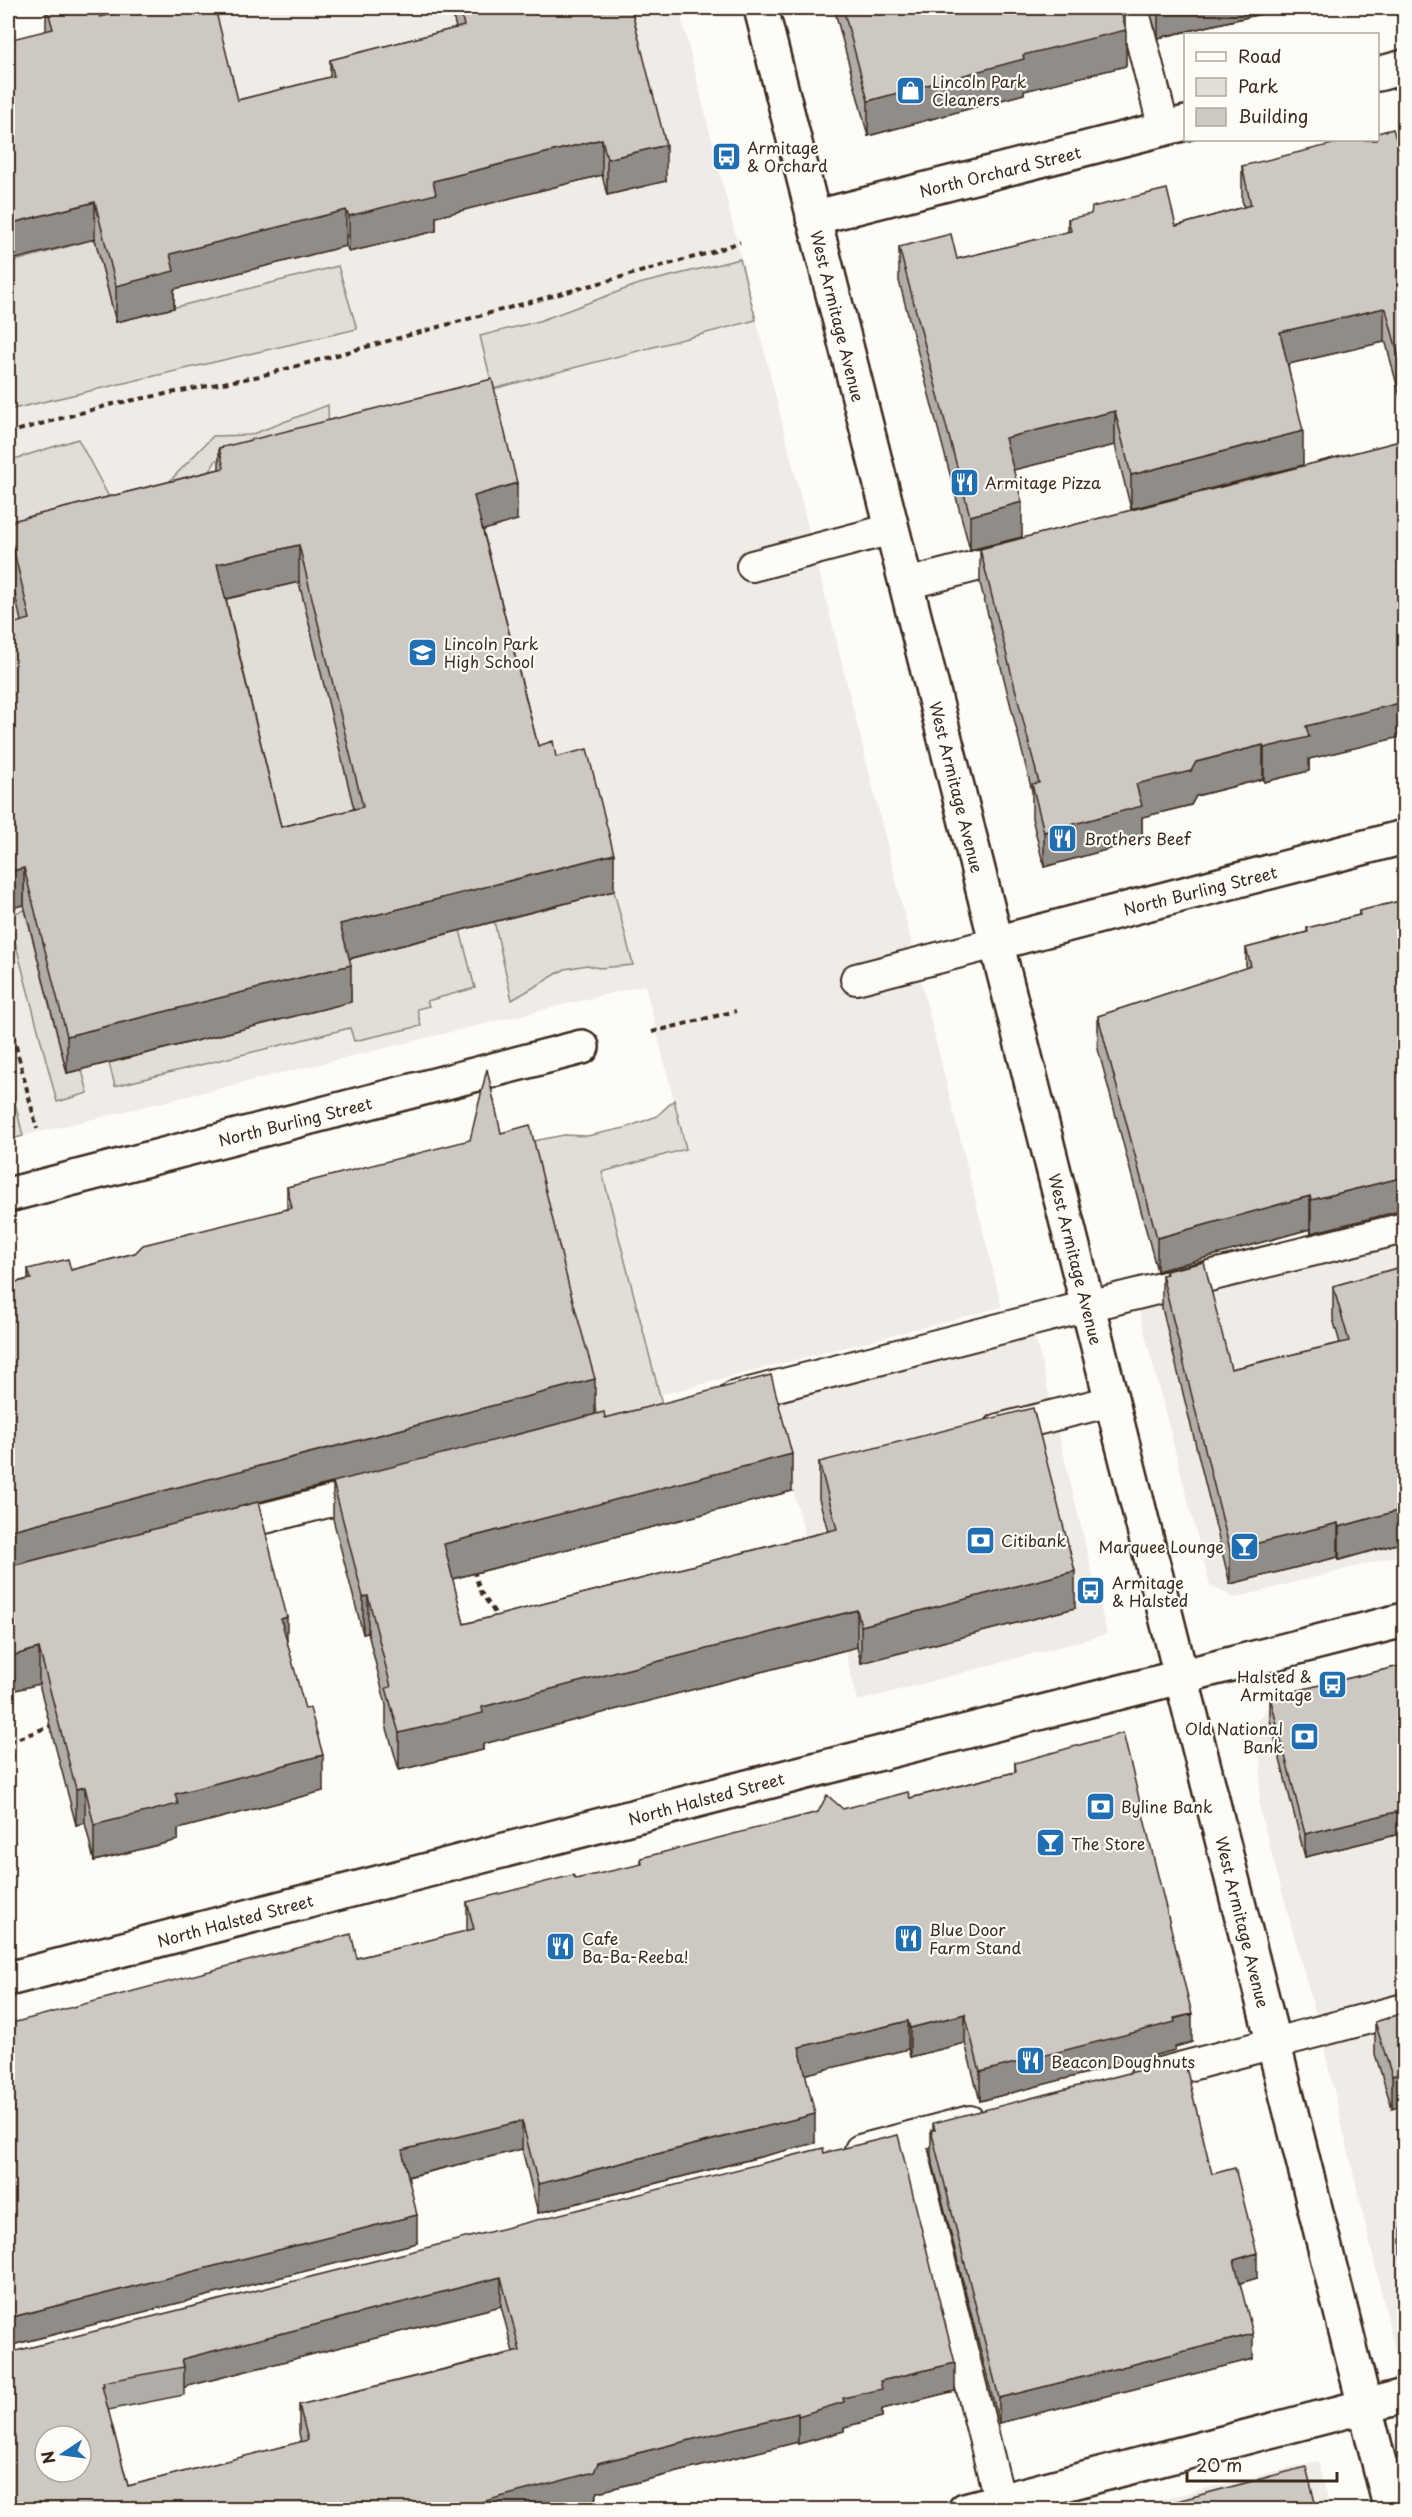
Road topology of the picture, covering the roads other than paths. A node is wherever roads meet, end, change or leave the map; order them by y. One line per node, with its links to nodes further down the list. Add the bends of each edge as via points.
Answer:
1 (91, 8): 4 (lane)
2 (760, 8): 8 (street, West Armitage Avenue)
3 (1133, 8): 7 (lane)
4 (8, 28)
5 (1404, 67): 6 (street)
6 (1379, 73)
7 (1175, 126): 8 (street, North Orchard Street)
8 (813, 218): 9 (street, West Armitage Avenue)
9 (892, 529): 11 (lane); 12 (street, West Armitage Avenue)
10 (1040, 550): 12 (lane)
11 (752, 566)
12 (906, 584): 14 (street, West Armitage Avenue)
13 (1404, 837): 14 (street, North Burling Street)
14 (996, 943): 15 (lane); 19 (street, West Armitage Avenue)
15 (856, 979)
16 (582, 1047): 17 (street, North Burling Street)
17 (8, 1195)
18 (1404, 1228): 19 (lane)
19 (1088, 1306): 20 (street, West Armitage Avenue); 21 (lane)
20 (1112, 1401): 22 (lane); 26 (street, West Armitage Avenue)
21 (711, 1403)
22 (972, 1436)
23 (403, 1483): 24 (lane)
24 (195, 1536)
25 (1404, 1620): 26 (street, North Halsted Street)
26 (1181, 1678): 27 (street, North Halsted Street); 29 (street, West Armitage Avenue)
27 (8, 1979)
28 (1404, 2009): 29 (lane)
29 (1274, 2043): 30 (lane); 35 (street, West Armitage Avenue)
30 (1124, 2082)
31 (999, 2114): 32 (lane)
32 (909, 2137): 33 (lane); 36 (lane)
33 (828, 2158)
34 (1404, 2396): 35 (street)
35 (1365, 2406): 36 (street); 38 (street, West Armitage Avenue)
36 (1001, 2505): 37 (street)
37 (965, 2510)
38 (1391, 2510)

